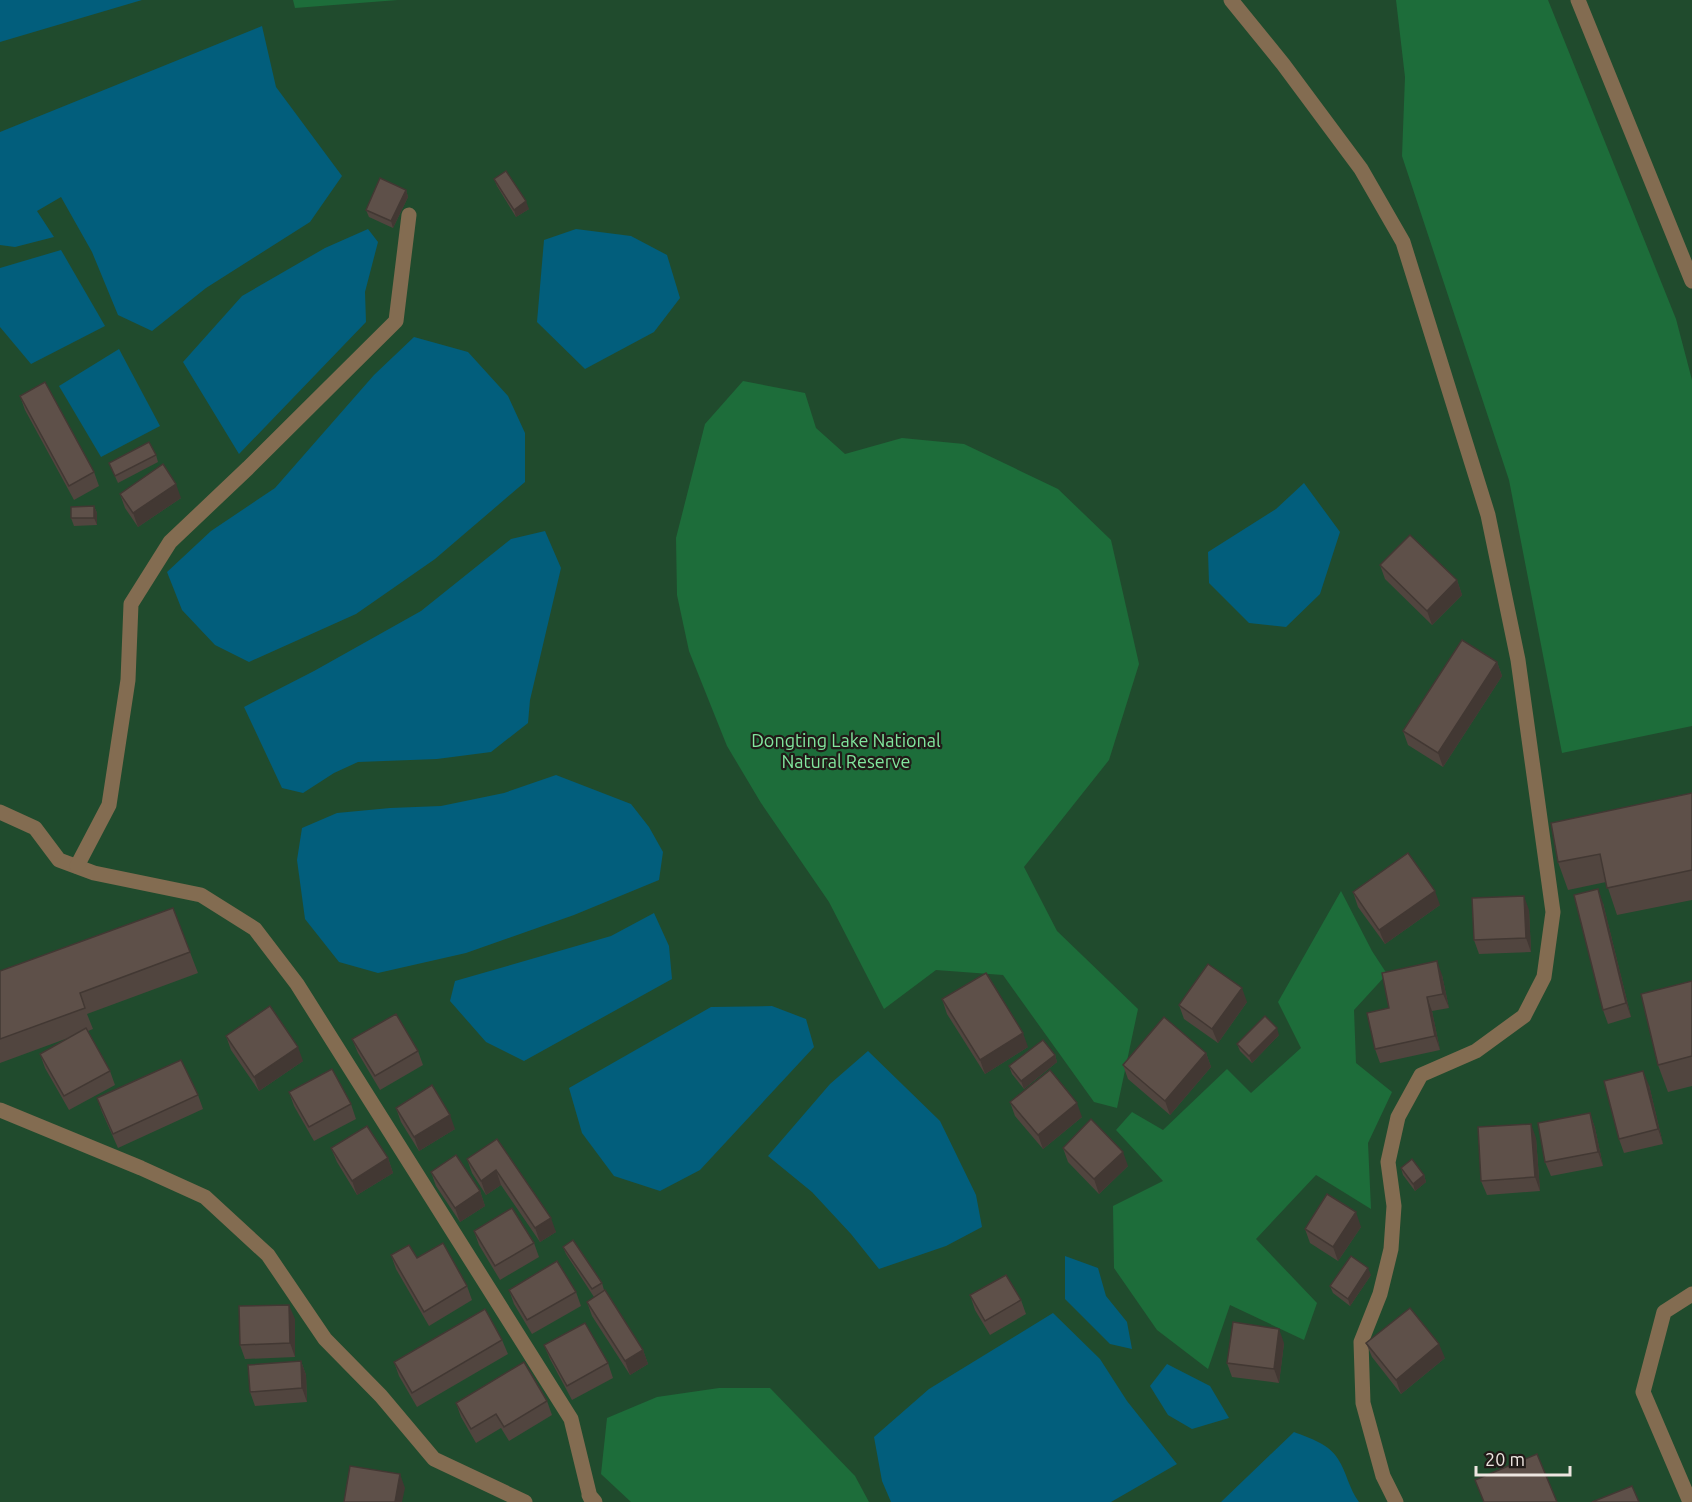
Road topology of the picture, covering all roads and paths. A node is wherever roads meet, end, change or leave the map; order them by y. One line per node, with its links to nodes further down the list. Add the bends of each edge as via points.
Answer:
1 (1231, 0): 11 (street, via 1361,169 1403,242 1488,515 1518,660 1553,912 1544,977 1524,1016 1476,1051 1421,1075 1398,1117 1388,1162 1394,1206 1391,1249 1380,1294 1361,1342 1363,1403 1383,1476)
2 (1578, 0): 4 (street)
3 (410, 215): 6 (street, via 396,321 170,542 131,603 128,680 109,805)
4 (1692, 281)
5 (0, 812): 6 (street, via 35,828 59,860)
6 (77, 866): 10 (street, via 201,895 255,929 297,984 571,1419 588,1495)
7 (0, 1110): 9 (street, via 205,1197 268,1255 326,1339 434,1459)
8 (1692, 1294): 12 (street, via 1664,1312 1643,1392)
9 (525, 1502)
10 (595, 1502)
11 (1396, 1502)
12 (1690, 1502)

